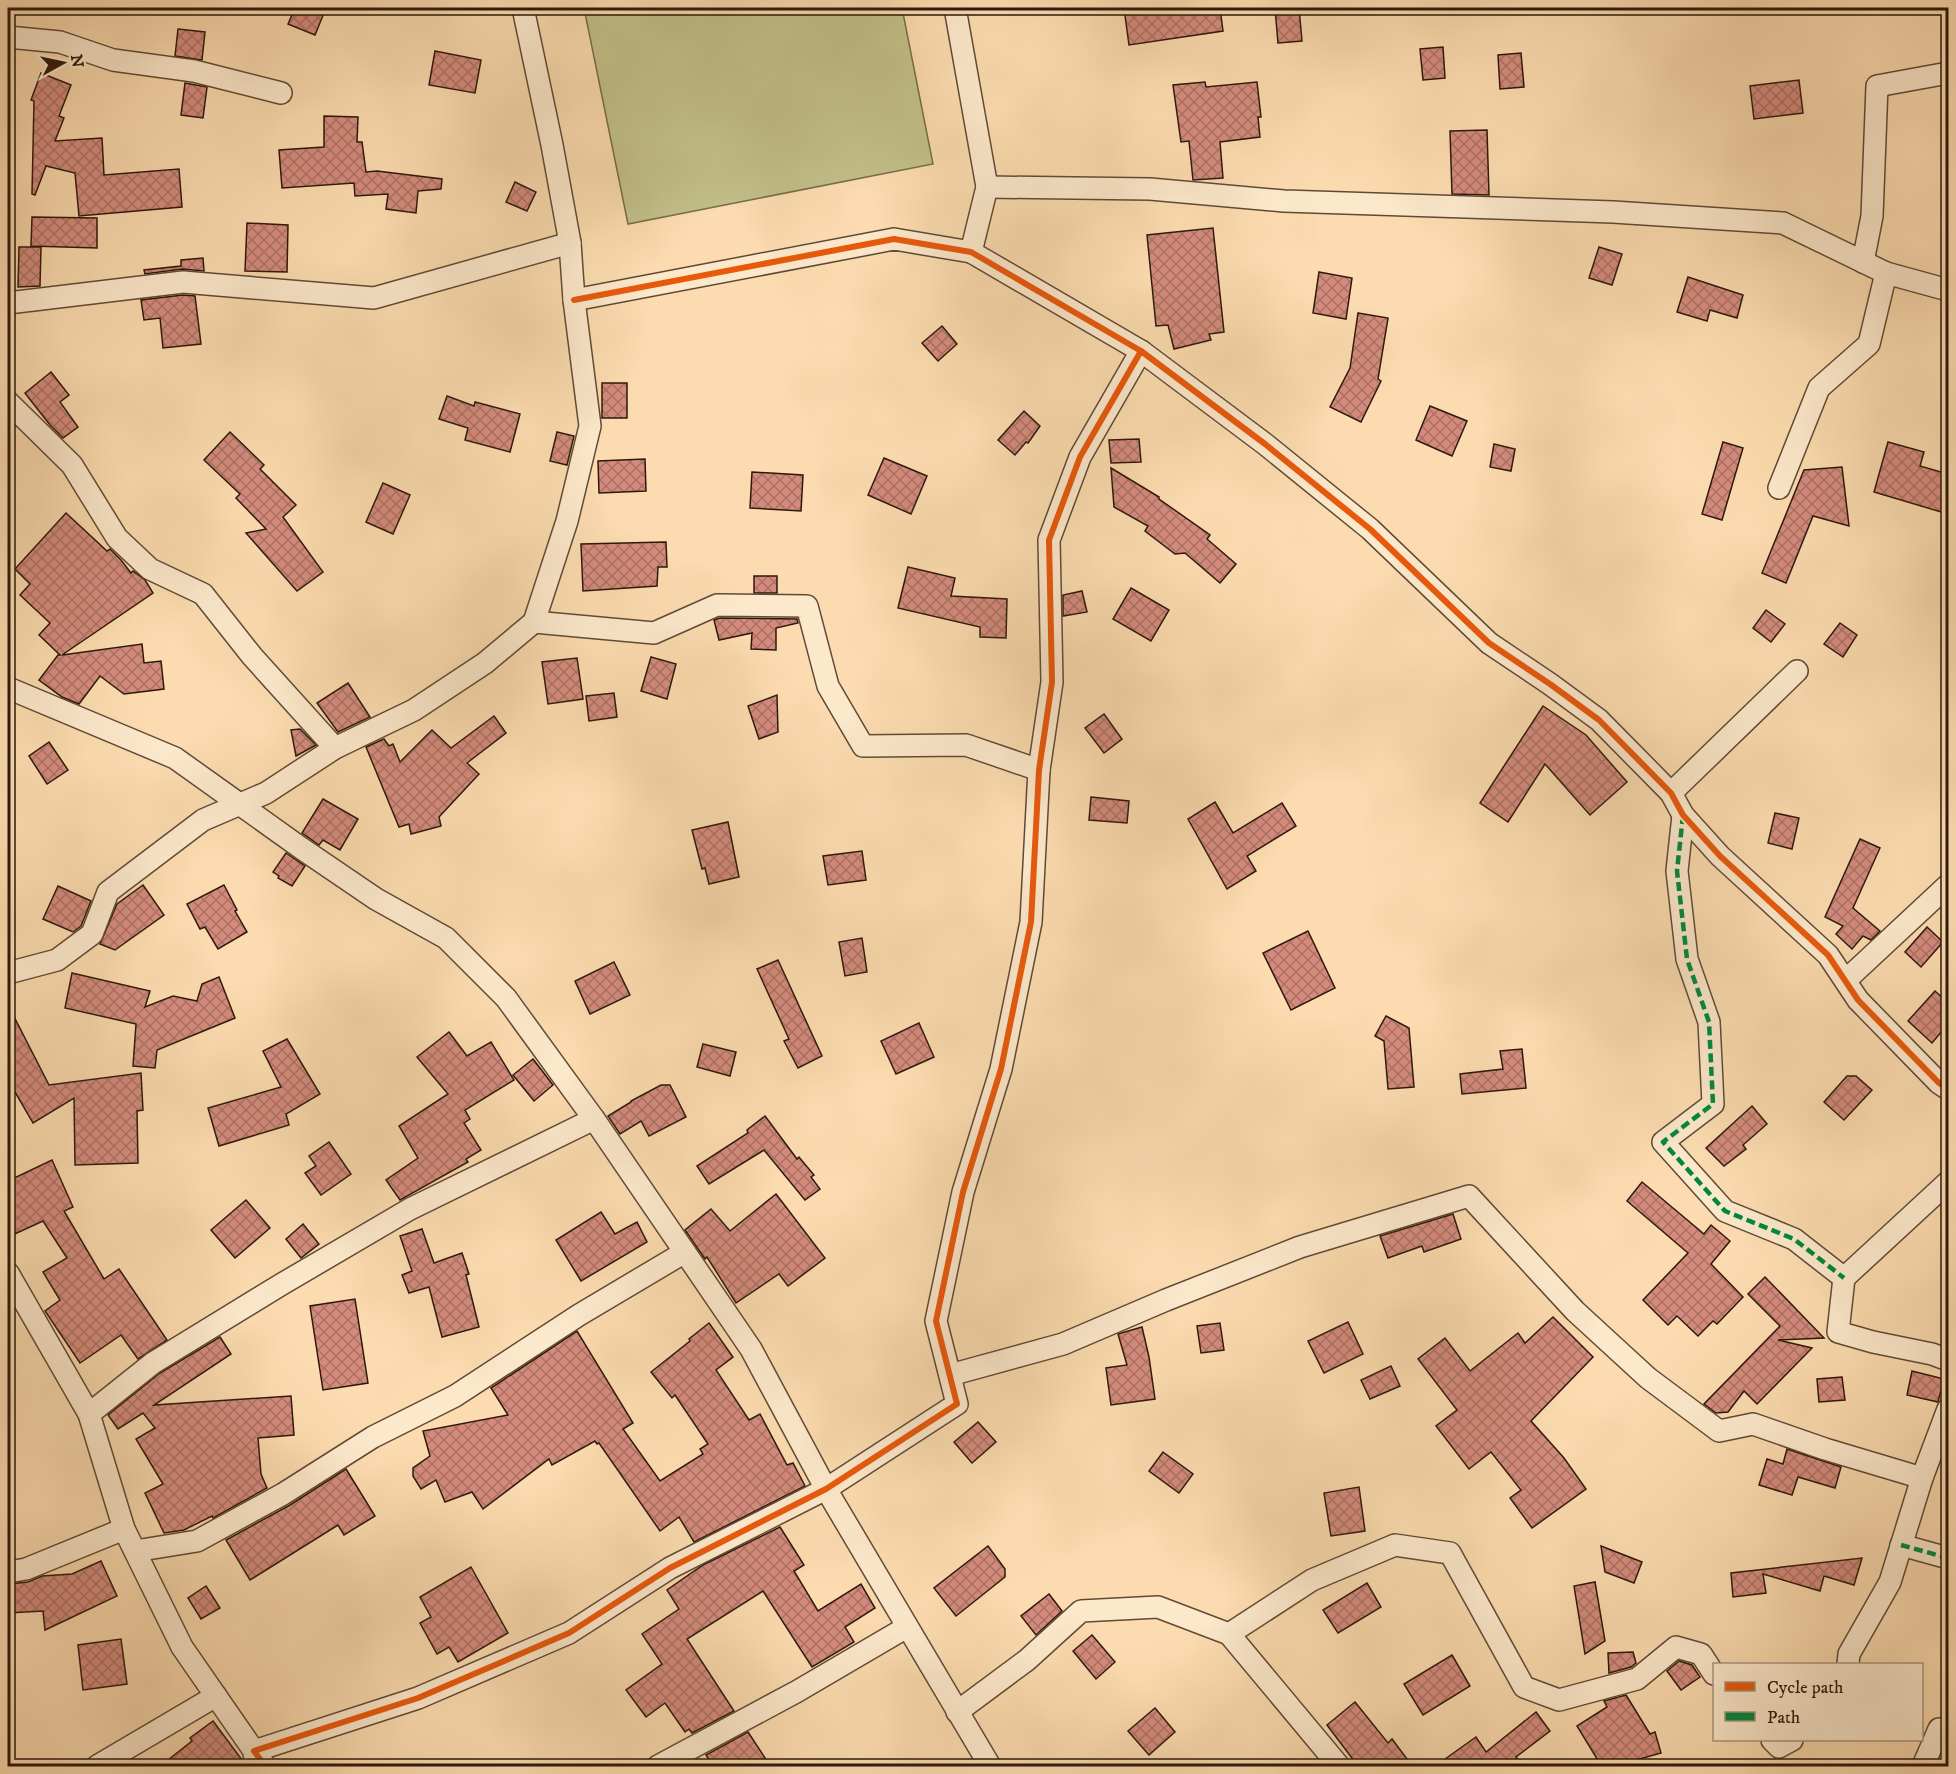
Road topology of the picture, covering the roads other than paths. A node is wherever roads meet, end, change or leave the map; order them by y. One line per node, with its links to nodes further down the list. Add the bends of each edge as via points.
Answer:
1 (523, 8): 7 (street)
2 (954, 8): 6 (street)
3 (8, 37): 5 (street, via 60,42 112,60 194,71)
4 (1948, 73): 9 (street, via 1876,86 1872,216)
5 (281, 93)
6 (987, 187): 8 (street); 9 (street, via 1150,189 1284,201 1613,212 1783,223)
7 (570, 243): 12 (street); 13 (street, via 374,298 183,282)
8 (971, 252): 12 (street, via 894,239); 14 (street)
9 (1863, 262): 10 (street)
10 (1886, 273): 11 (street); 16 (street, via 1869,344 1819,388)
11 (1948, 290)
12 (574, 300): 17 (street, via 590,426 567,521)
13 (8, 303)
14 (1141, 351): 21 (street, via 1080,457 1049,540 1052,682); 22 (street, via 1370,529 1488,643 1599,720)
15 (8, 402): 20 (street, via 72,465 117,538 150,569 203,594 252,656)
16 (1779, 488)
17 (534, 622): 20 (street, via 485,663 414,710); 21 (street, via 654,633 717,605 807,606 828,686 863,746 966,745)
18 (1797, 671): 22 (street)
19 (8, 688): 23 (street, via 175,758)
20 (335, 748): 23 (street, via 266,793)
21 (1039, 770): 35 (street, via 1032,922 1001,1069 963,1191 936,1321)
22 (1671, 793): 24 (street)
23 (240, 805): 26 (street, via 203,820 108,892 92,934 57,960); 29 (street, via 376,899 446,938 506,998)
24 (1683, 815): 27 (street, via 1720,856 1828,955); 33 (street, via 1677,871 1687,959 1709,1022 1713,1104 1663,1142 1725,1211 1794,1239)
25 (1948, 885): 27 (street)
26 (8, 973)
27 (1846, 980): 28 (street, via 1858,999)
28 (1948, 1089)
29 (594, 1119): 31 (street); 37 (street, via 391,1220 153,1363)
30 (1948, 1182): 33 (street)
31 (686, 1252): 39 (street, via 752,1348); 42 (street, via 579,1315 455,1396 373,1437 283,1494 197,1541)
32 (8, 1273): 37 (street)
33 (1844, 1278): 34 (street, via 1838,1332)
34 (1948, 1360)
35 (950, 1375): 38 (street, via 1063,1344 1300,1247 1469,1196 1575,1311 1648,1378 1719,1431 1754,1424); 39 (street, via 957,1404)
36 (1948, 1409): 38 (street)
37 (89, 1414): 40 (street)
38 (1922, 1478): 41 (street)
39 (826, 1489): 45 (street); 54 (street, via 670,1568 569,1633)
40 (124, 1529): 42 (street); 44 (street, via 26,1569)
41 (1901, 1545): 43 (street); 47 (street, via 1890,1582)
42 (135, 1551): 49 (street, via 182,1647)
43 (1948, 1558)
44 (8, 1572)
45 (907, 1627): 50 (street); 56 (street)
46 (1229, 1634): 48 (street, via 1312,1580 1395,1545 1450,1553 1524,1687 1559,1700 1637,1679 1676,1647 1701,1654); 50 (street, via 1158,1607 1081,1611 1027,1660); 58 (street)
47 (1848, 1663)
48 (1713, 1672)
49 (216, 1696): 54 (street); 55 (street)
50 (957, 1712): 57 (street)
51 (1936, 1728): 59 (street)
52 (1773, 1741): 53 (street, via 1779,1747)
53 (1790, 1741)
54 (258, 1761)
55 (97, 1767)
56 (658, 1767)
57 (990, 1767)
58 (1339, 1767)
59 (1923, 1767)

